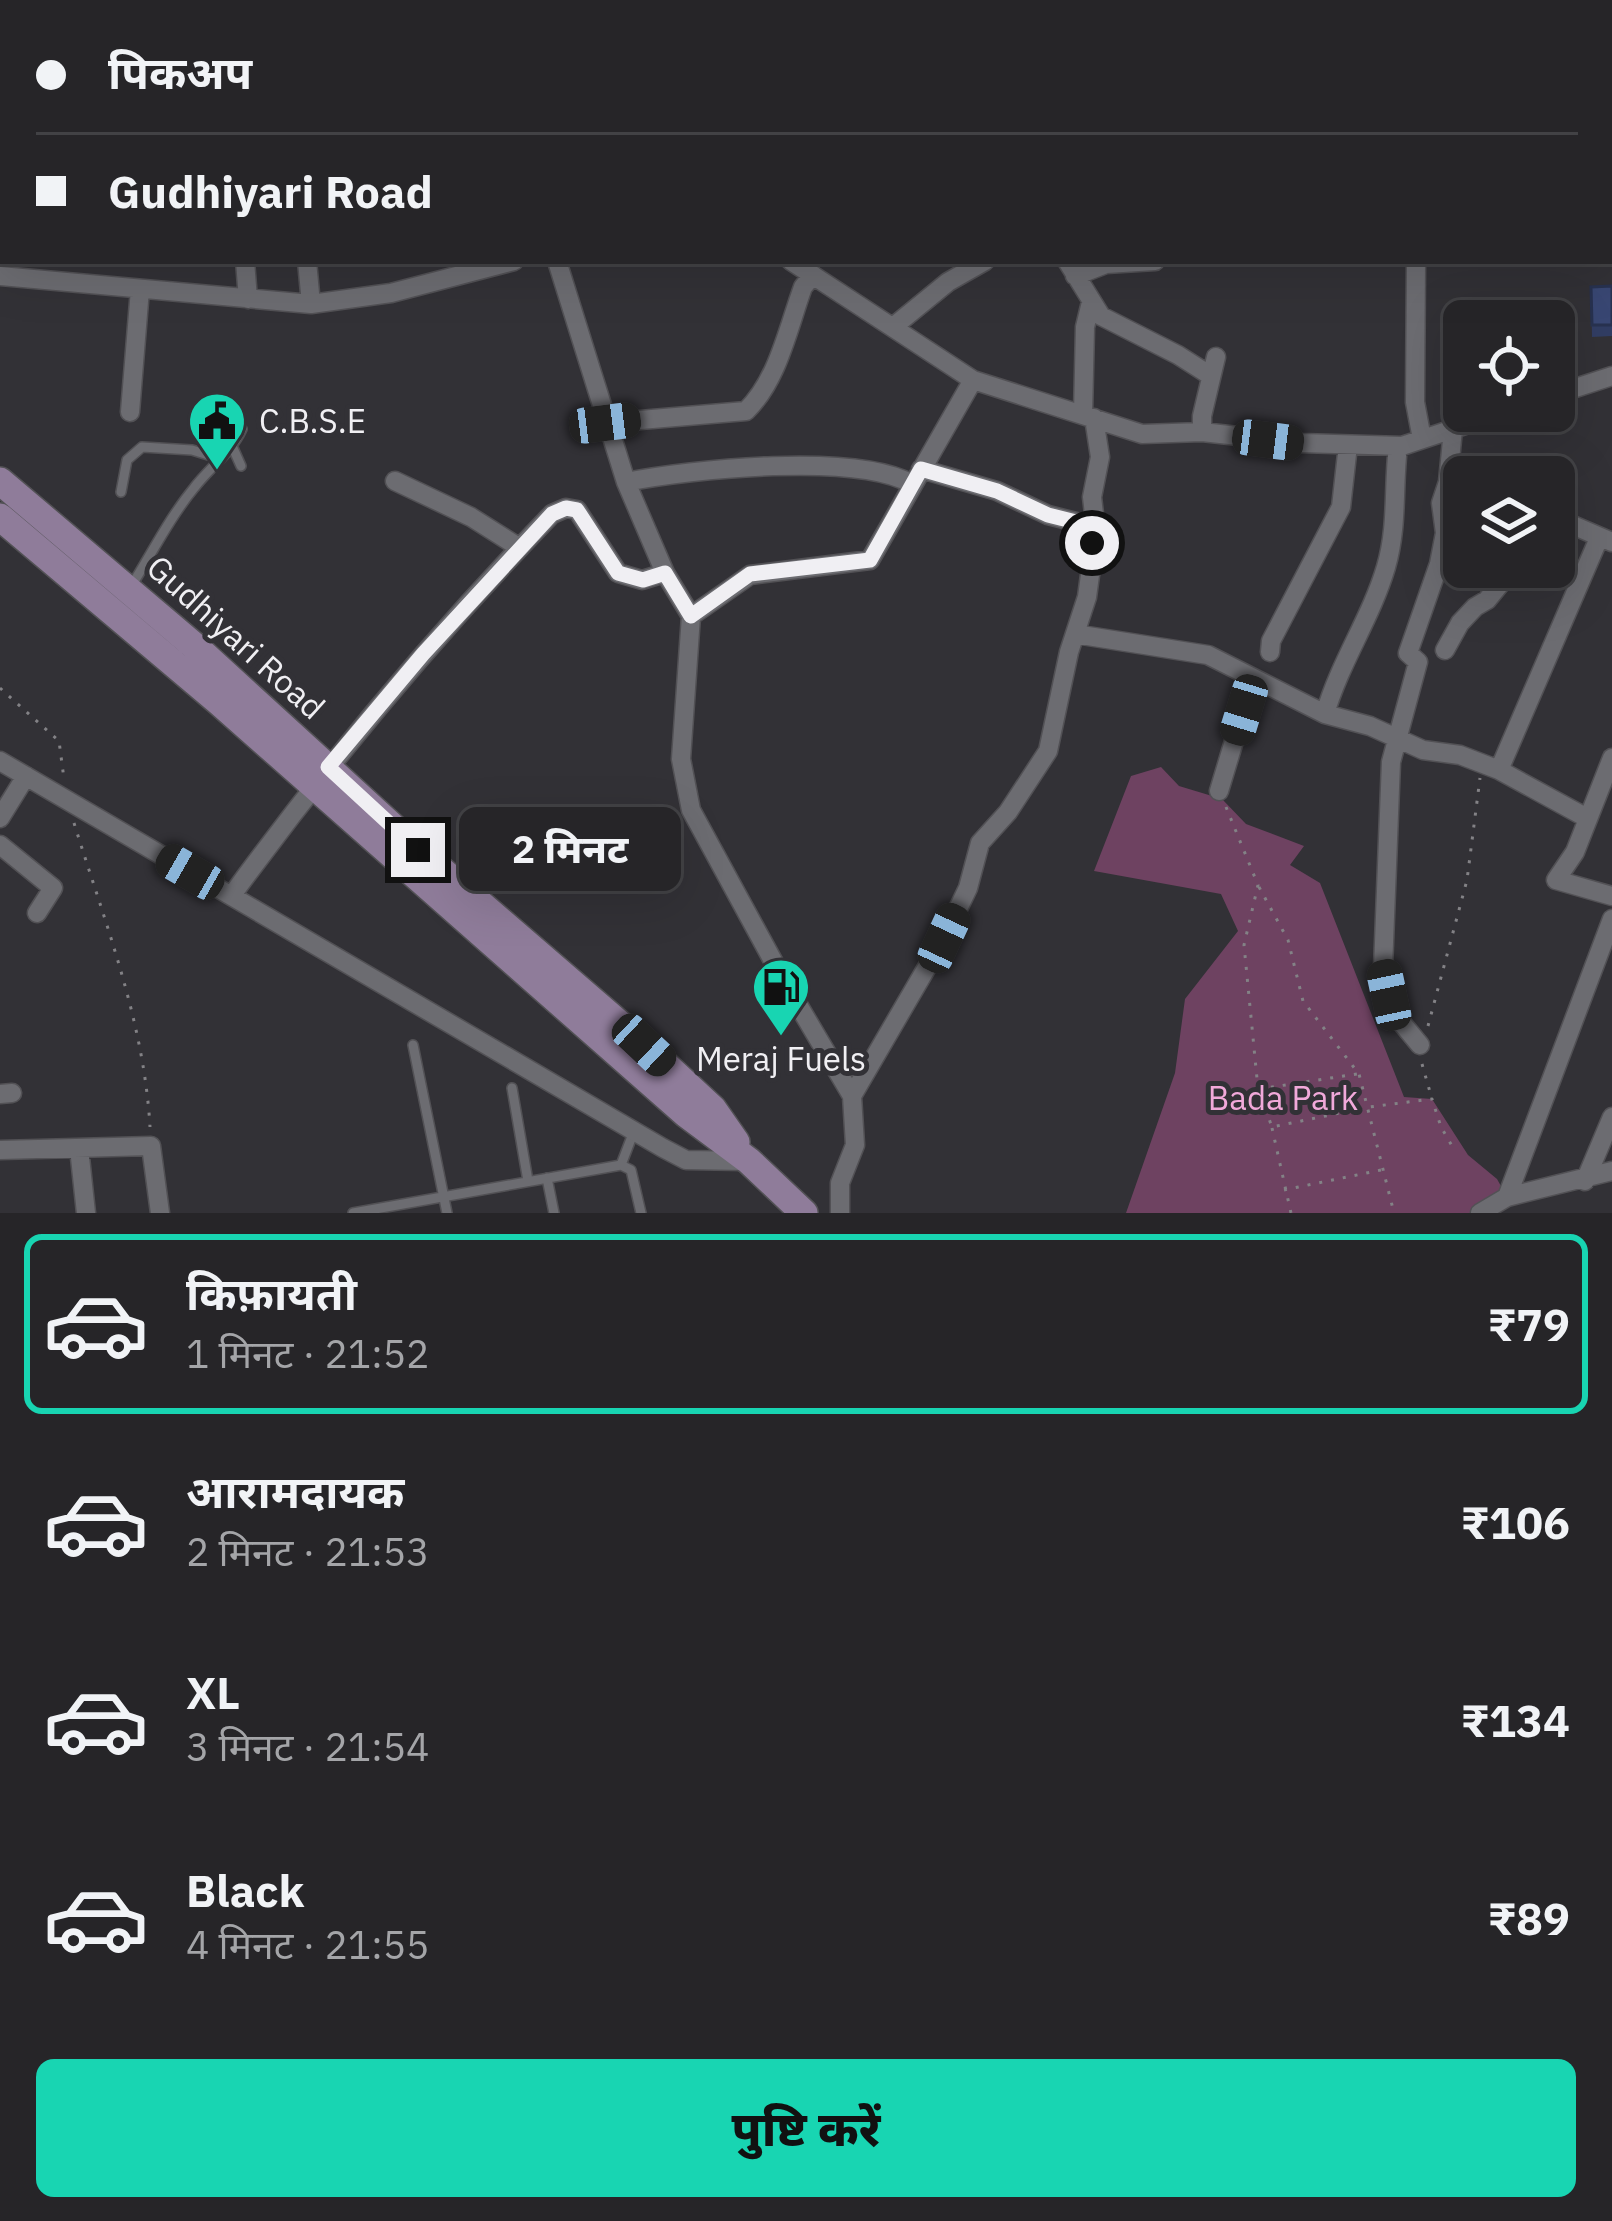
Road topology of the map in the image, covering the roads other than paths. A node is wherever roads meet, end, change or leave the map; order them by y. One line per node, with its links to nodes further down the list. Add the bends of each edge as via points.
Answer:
1 (245, 264): 13 (street)
2 (307, 264): 15 (street)
3 (502, 264): 15 (street)
4 (558, 264): 22 (street)
5 (796, 264): 10 (street)
6 (980, 264): 16 (street)
7 (1106, 264): 9 (street)
8 (1416, 264): 26 (street, via 1414,402)
9 (1071, 268): 14 (street)
10 (813, 275): 16 (street); 22 (street, via 771,375 746,411)
11 (0, 276): 12 (street)
12 (140, 289): 13 (street); 20 (street)
13 (248, 299): 15 (street)
14 (1091, 302): 21 (street, via 1084,327); 24 (street, via 1119,327 1213,366)
15 (311, 304)
16 (893, 327): 18 (street)
17 (1612, 376): 19 (street)
18 (973, 380): 21 (street); 32 (street)
19 (1575, 388)
20 (130, 412)
21 (1088, 416): 24 (street, via 1142,434); 39 (street, via 1100,458)
22 (605, 423): 35 (street)
23 (242, 429): 29 (lane)
24 (1202, 432): 27 (street)
25 (1445, 432): 26 (street)
26 (1422, 440): 28 (street)
27 (1348, 445): 28 (street); 49 (street, via 1341,507)
28 (1398, 446): 51 (street, via 1386,568)
29 (233, 448): 30 (lane); 31 (lane)
30 (218, 458): 36 (lane, via 142,447 128,460); 45 (lane)
31 (241, 466)
32 (916, 477): 35 (street, via 849,468 682,471); 39 (street, via 997,491); 46 (street, via 870,560 750,574)
33 (0, 481): 45 (street, Gudhiyari Road)
34 (395, 482): 42 (street)
35 (626, 482): 43 (street)
36 (121, 492)
37 (0, 518): 57 (street, Gudhiyari Road)
38 (1575, 524): 40 (street)
39 (1096, 527): 47 (street)
40 (1605, 540): 55 (street)
41 (1443, 543): 52 (street, via 1408,653 1418,662)
42 (520, 548): 43 (street, via 566,508 577,510 618,573 643,580); 57 (street)
43 (665, 573): 46 (street)
44 (1497, 588): 48 (street)
45 (129, 590): 57 (street, Gudhiyari Road)
46 (691, 616): 69 (street, via 681,759 691,810)
47 (1076, 634): 50 (street, via 1208,656); 69 (street, via 1048,751 980,843 944,938)
48 (1445, 650)
49 (1270, 652)
50 (1253, 678): 51 (street); 58 (street)
51 (1325, 714): 52 (street)
52 (1398, 740): 55 (street); 67 (street, via 1383,968 1400,1022)
53 (1612, 758): 60 (street)
54 (0, 761): 56 (street)
55 (1490, 767): 60 (street)
56 (26, 776): 59 (street); 62 (street)
57 (320, 776): 62 (street); 74 (street, Gudhiyari Road, via 686,1114)
58 (1219, 790)
59 (0, 818)
60 (1587, 818): 63 (street, via 1556,880)
61 (0, 845): 64 (street, via 53,888)
62 (232, 895): 71 (street)
63 (1612, 896)
64 (37, 913)
65 (1612, 919): 81 (street)
66 (413, 1045): 80 (lane)
67 (1420, 1045)
68 (512, 1088): 78 (lane)
69 (852, 1096): 89 (street, via 855,1144 840,1183)
70 (1612, 1117): 79 (street)
71 (634, 1131): 74 (street, via 686,1160); 75 (lane)
72 (80, 1148): 73 (street); 82 (street); 83 (street, via 151,1146)
73 (0, 1150)
74 (749, 1161): 88 (street, Gudhiyari Road)
75 (621, 1165): 77 (lane); 87 (lane, via 632,1170)
76 (1612, 1172): 79 (street)
77 (547, 1178): 78 (lane); 86 (lane)
78 (528, 1181): 80 (lane)
79 (1585, 1181): 81 (street)
80 (444, 1196): 84 (lane); 85 (lane)
81 (1507, 1197): 90 (street)
82 (86, 1213)
83 (160, 1213)
84 (353, 1213)
85 (447, 1213)
86 (554, 1213)
87 (641, 1213)
88 (804, 1213)
89 (840, 1213)
90 (1480, 1213)

